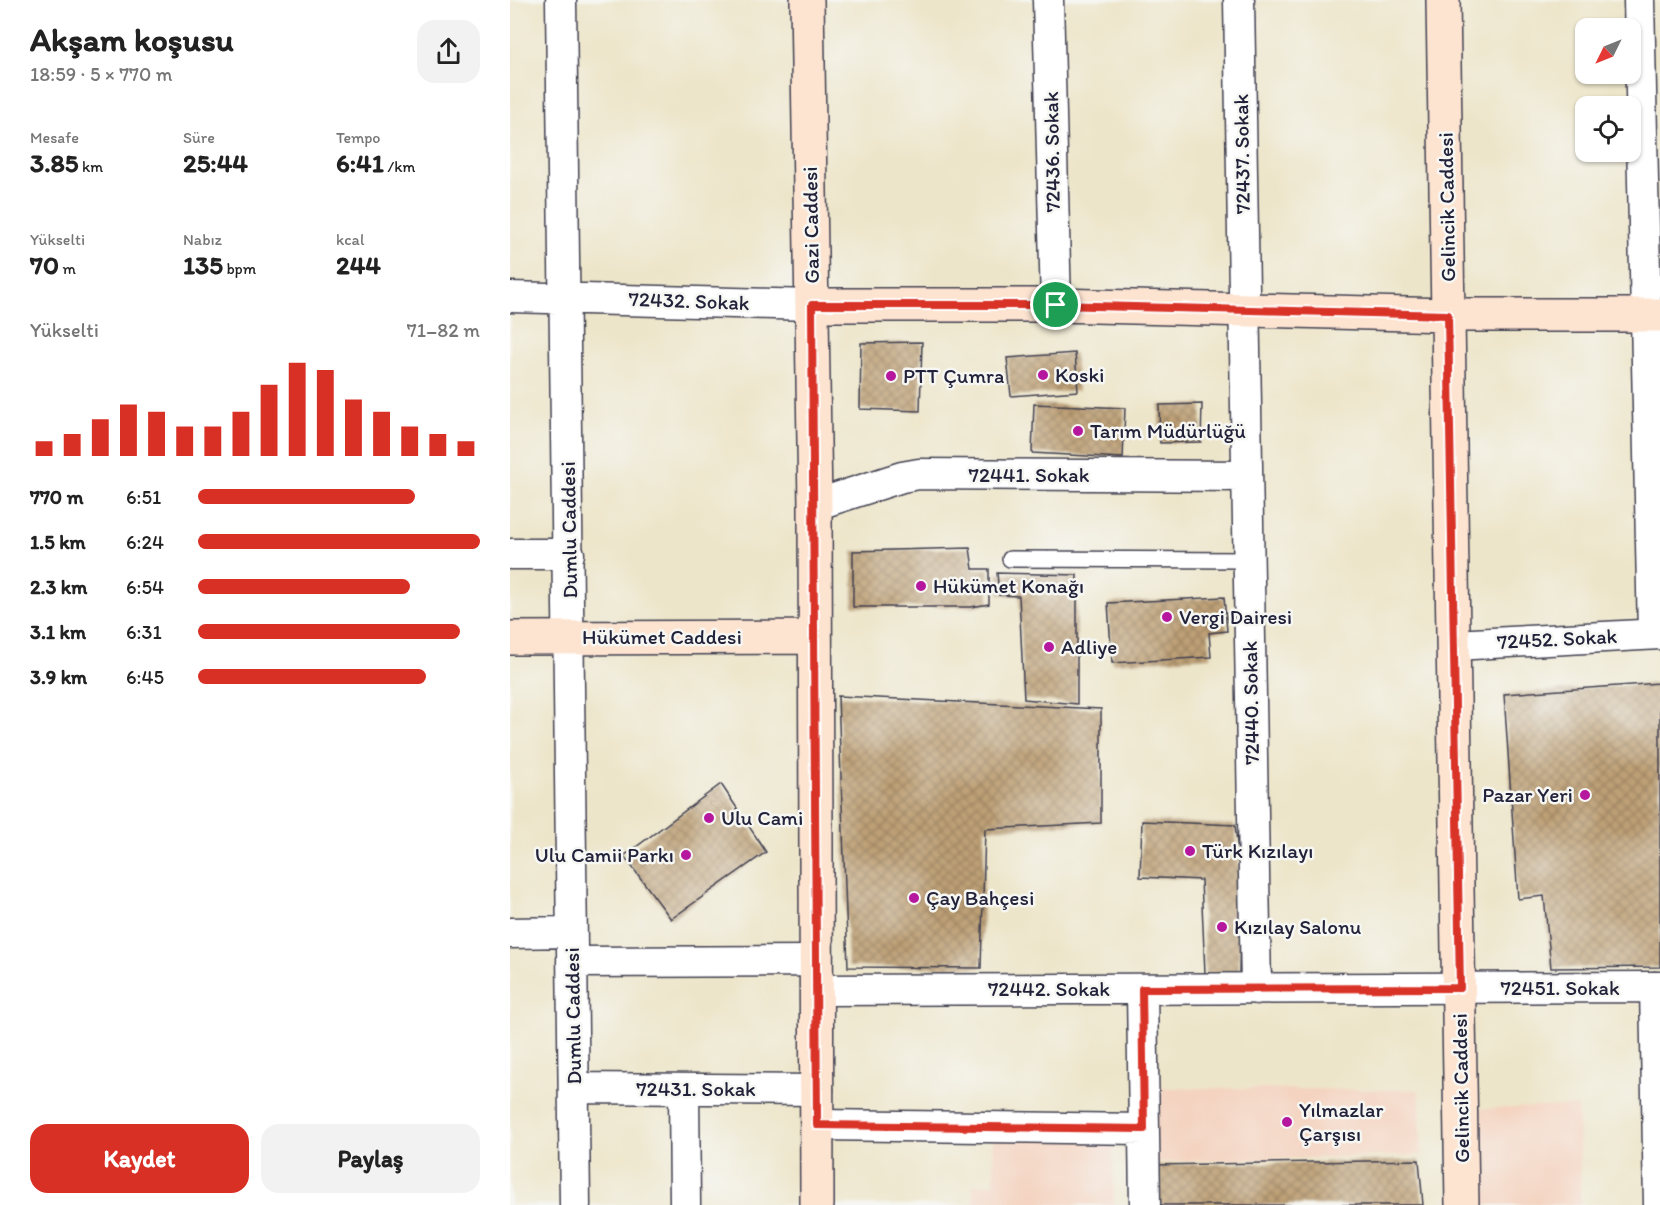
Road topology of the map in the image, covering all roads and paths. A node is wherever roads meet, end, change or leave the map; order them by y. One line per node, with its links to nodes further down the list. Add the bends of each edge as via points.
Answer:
1 (561, 0): 8 (street, Dumlu Caddesi)
2 (807, 0): 9 (street, Gazi Caddesi)
3 (1048, 0): 10 (street, 72436. Sokak)
4 (1239, 0): 11 (street, 72437. Sokak)
5 (1443, 0): 12 (street, Gelincik Caddesi)
6 (1639, 0): 13 (street)
7 (510, 297): 8 (street, 72432. Sokak)
8 (566, 297): 9 (street, 72432. Sokak); 17 (street, Dumlu Caddesi)
9 (812, 305): 10 (street); 15 (street, Gazi Caddesi)
10 (1056, 305): 11 (street)
11 (1245, 309): 12 (street); 14 (street, 72440. Sokak)
12 (1448, 315): 13 (street); 24 (street, Gelincik Caddesi)
13 (1653, 315): 20 (street)
14 (1247, 476): 15 (street, 72441. Sokak, via 919,474); 19 (street, 72440. Sokak)
15 (814, 505): 22 (street, Gazi Caddesi)
16 (510, 554): 17 (street)
17 (569, 554): 21 (street, Dumlu Caddesi)
18 (1010, 559): 19 (lane)
19 (1249, 560): 32 (street, 72440. Sokak)
20 (1656, 634): 24 (street, 72452. Sokak)
21 (570, 637): 22 (street, Hükümet Caddesi); 23 (street, Hükümet Caddesi); 25 (street, Dumlu Caddesi)
22 (815, 637): 28 (street, Gazi Caddesi)
23 (510, 638)
24 (1454, 645): 30 (street, Gelincik Caddesi)
25 (572, 932): 26 (street); 27 (street, Dumlu Caddesi)
26 (510, 933)
27 (572, 962): 28 (street, 72442. Sokak); 33 (street, Dumlu Caddesi)
28 (817, 976): 31 (street, 72442. Sokak); 35 (street, Gazi Caddesi)
29 (1657, 987): 30 (street, 72451. Sokak); 43 (street)
30 (1460, 988): 32 (street, 72442. Sokak); 42 (street, Gelincik Caddesi)
31 (1142, 989): 32 (street, 72442. Sokak); 37 (street)
32 (1256, 989)
33 (574, 1088): 34 (street, 72431. Sokak); 38 (street, Dumlu Caddesi)
34 (684, 1089): 35 (street, 72431. Sokak); 39 (street)
35 (818, 1090): 36 (street, Gazi Caddesi)
36 (817, 1125): 37 (street); 40 (street, Gazi Caddesi)
37 (1144, 1129): 41 (street)
38 (575, 1205)
39 (685, 1205)
40 (817, 1205)
41 (1145, 1205)
42 (1462, 1205)
43 (1659, 1205)

